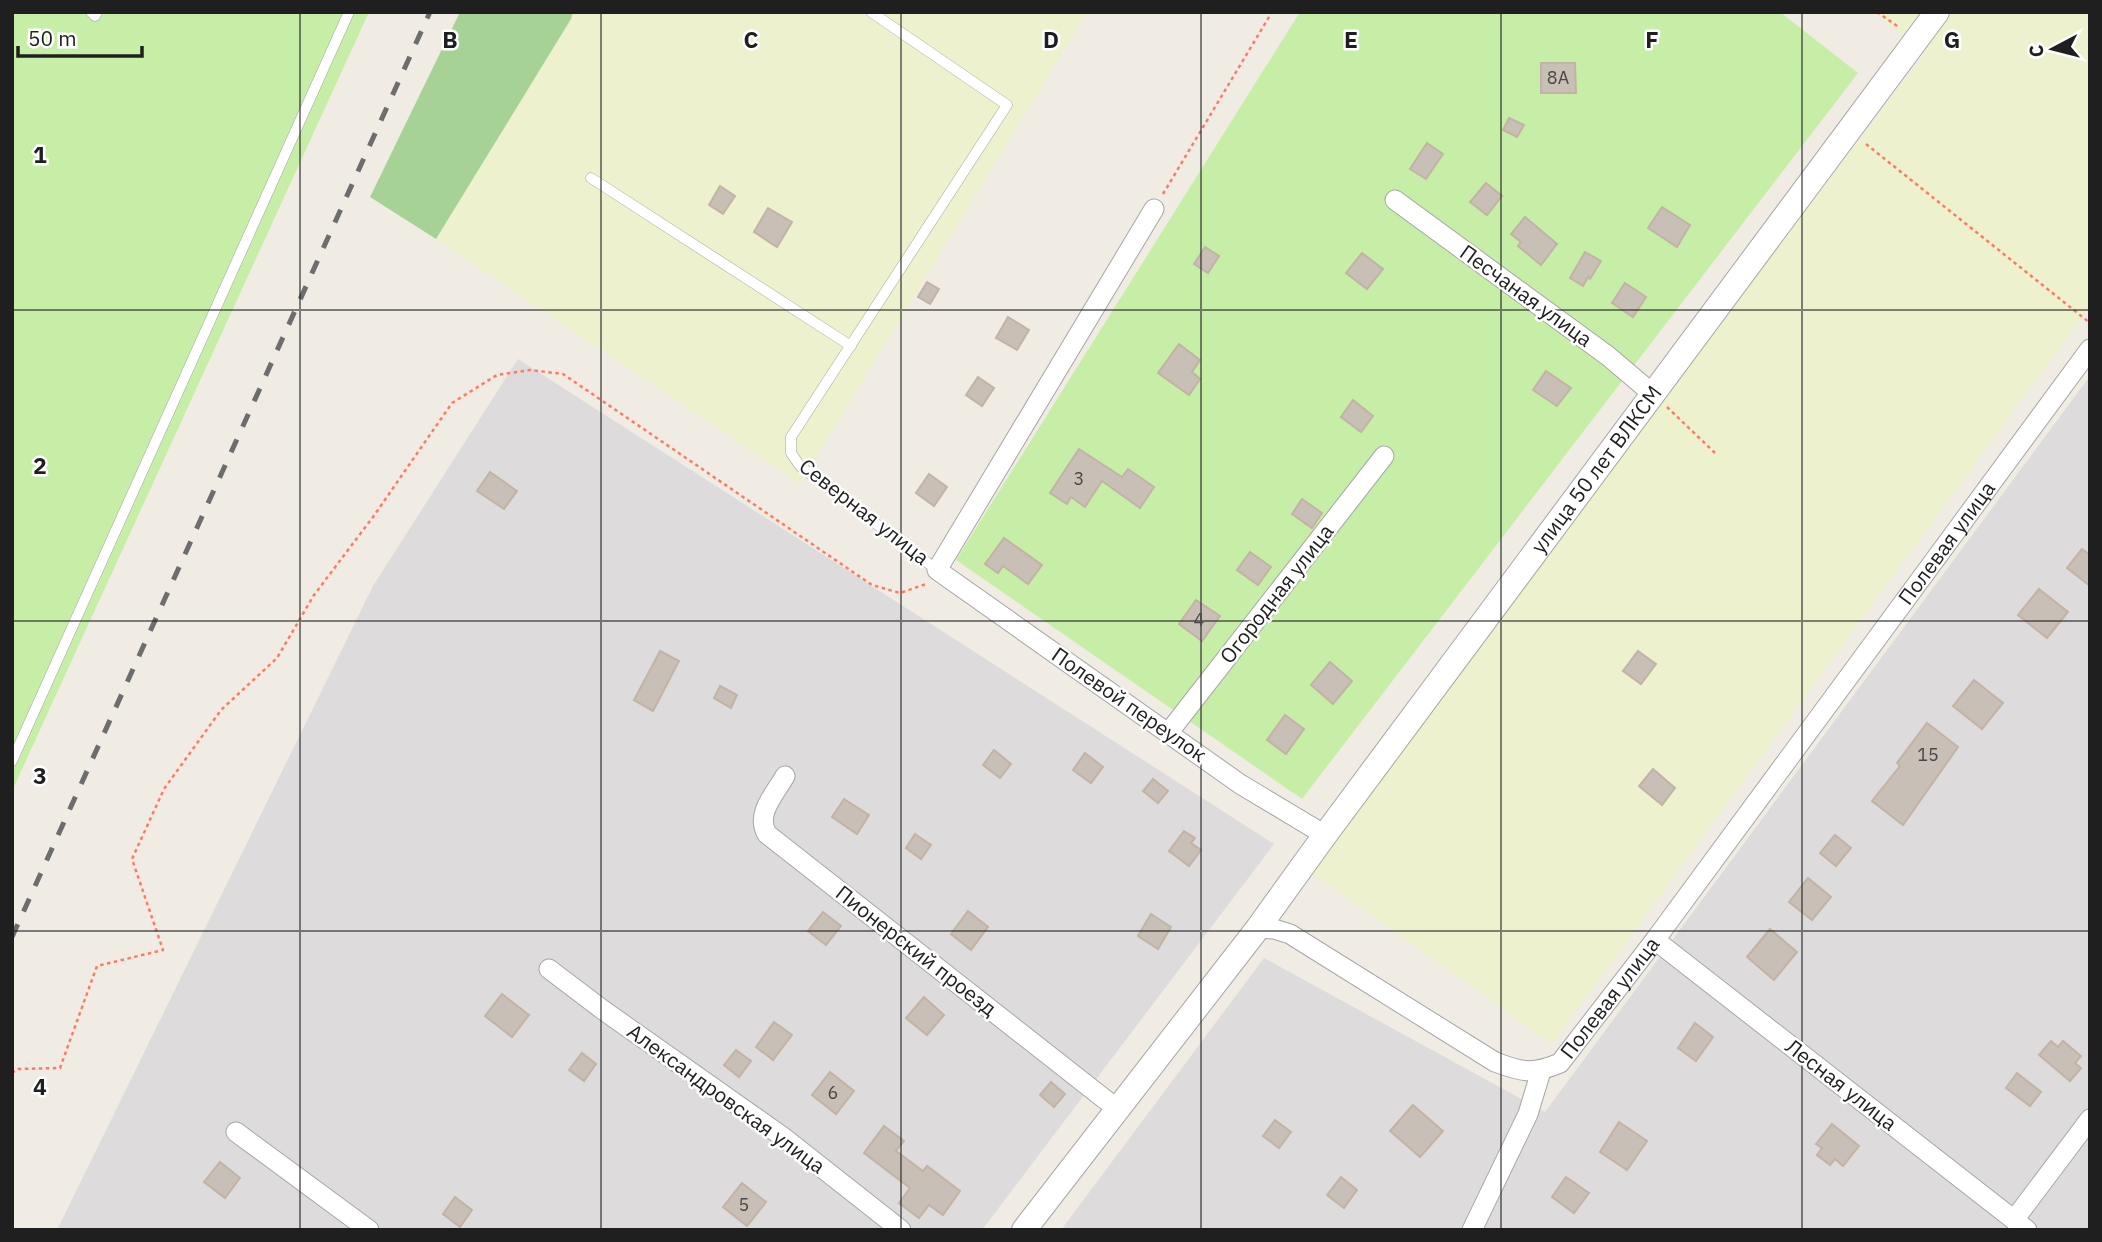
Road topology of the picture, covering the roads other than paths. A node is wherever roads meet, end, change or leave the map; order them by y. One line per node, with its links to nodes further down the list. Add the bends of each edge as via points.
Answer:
1 (91, 12): 2 (lane, via 95,16)
2 (97, 12)
3 (349, 12): 15 (lane)
4 (871, 12): 9 (lane, Северная улица, via 1007,105)
5 (1937, 12): 11 (street, улица 50 лет ВЛКСМ)
6 (591, 178): 9 (lane)
7 (1395, 200): 11 (street, Песчаная улица)
8 (1154, 209): 13 (street)
9 (851, 346): 13 (lane, Северная улица, via 791,437 791,453 800,466)
10 (2090, 349): 19 (street, Полевая улица)
11 (1654, 395): 17 (street, улица 50 лет ВЛКСМ)
12 (1384, 456): 14 (street, Огородная улица)
13 (937, 570): 14 (street, Полевой переулок)
14 (1169, 732): 17 (street, Полевой переулок)
15 (12, 761)
16 (785, 776): 22 (street, Пионерский проезд, via 762,818 767,835)
17 (1325, 835): 18 (street, улица 50 лет ВЛКСМ)
18 (1258, 928): 21 (street, Полевая улица, via 1290,934 1495,1062 1523,1072); 22 (street)
19 (1655, 940): 21 (street, Полевая улица, via 1560,1063); 25 (street, Лесная улица)
20 (549, 969): 27 (street, Александровская улица, via 783,1137)
21 (1541, 1071): 29 (street, via 1528,1114)
22 (1116, 1108): 28 (street)
23 (2090, 1119): 25 (street)
24 (236, 1132): 26 (street)
25 (2020, 1225)
26 (369, 1230)
27 (901, 1230)
28 (1024, 1230)
29 (1472, 1230)

